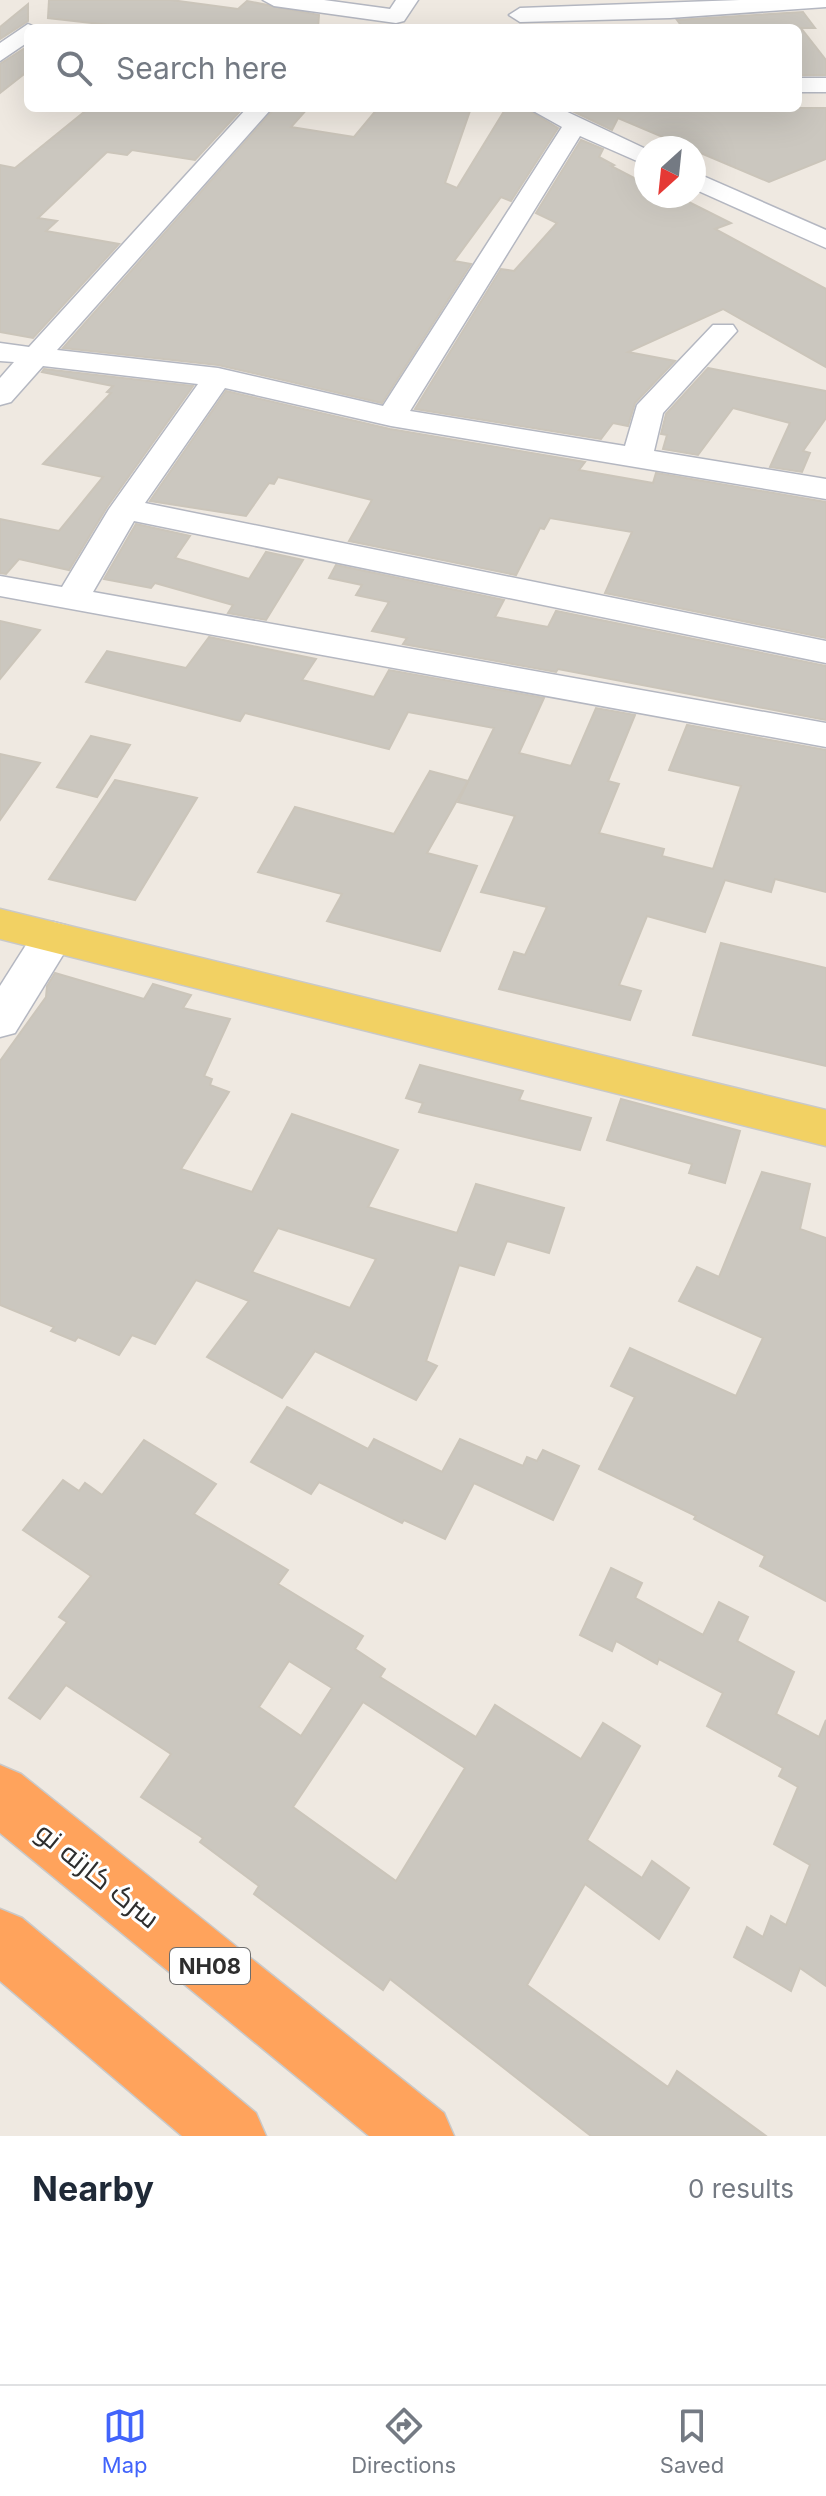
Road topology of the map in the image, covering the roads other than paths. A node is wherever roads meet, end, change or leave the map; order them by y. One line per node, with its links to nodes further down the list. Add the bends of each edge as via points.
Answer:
1 (274, 0): 5 (street)
2 (407, 0): 5 (street, via 396,16)
3 (826, 1): 4 (street)
4 (750, 3): 6 (street)
5 (342, 9): 7 (street)
6 (521, 14)
7 (331, 24)
8 (0, 26): 9 (street)
9 (24, 29)
10 (24, 33): 11 (street)
11 (0, 54)
12 (802, 85): 13 (street)
13 (826, 85)
14 (256, 112): 22 (street)
15 (548, 112): 16 (street)
16 (576, 125): 17 (street); 25 (street)
17 (634, 152)
18 (706, 185): 19 (street)
19 (826, 240)
20 (723, 331): 26 (street, via 648,411)
21 (0, 352): 22 (street)
22 (34, 357): 23 (street); 24 (street)
23 (218, 377): 25 (street); 28 (street)
24 (0, 396)
25 (391, 417): 26 (street)
26 (637, 460): 27 (street)
27 (826, 489)
28 (125, 509): 30 (street); 31 (street)
29 (0, 586): 30 (street)
30 (71, 601): 32 (street)
31 (826, 652)
32 (826, 735)
33 (0, 924): 34 (main road)
34 (53, 937): 35 (street); 36 (main road)
35 (0, 1021)
36 (826, 1128)
37 (0, 1795): 40 (highway, سرک کارته نو / NH08)
38 (0, 1940): 39 (highway)
39 (233, 2136)
40 (421, 2136)

